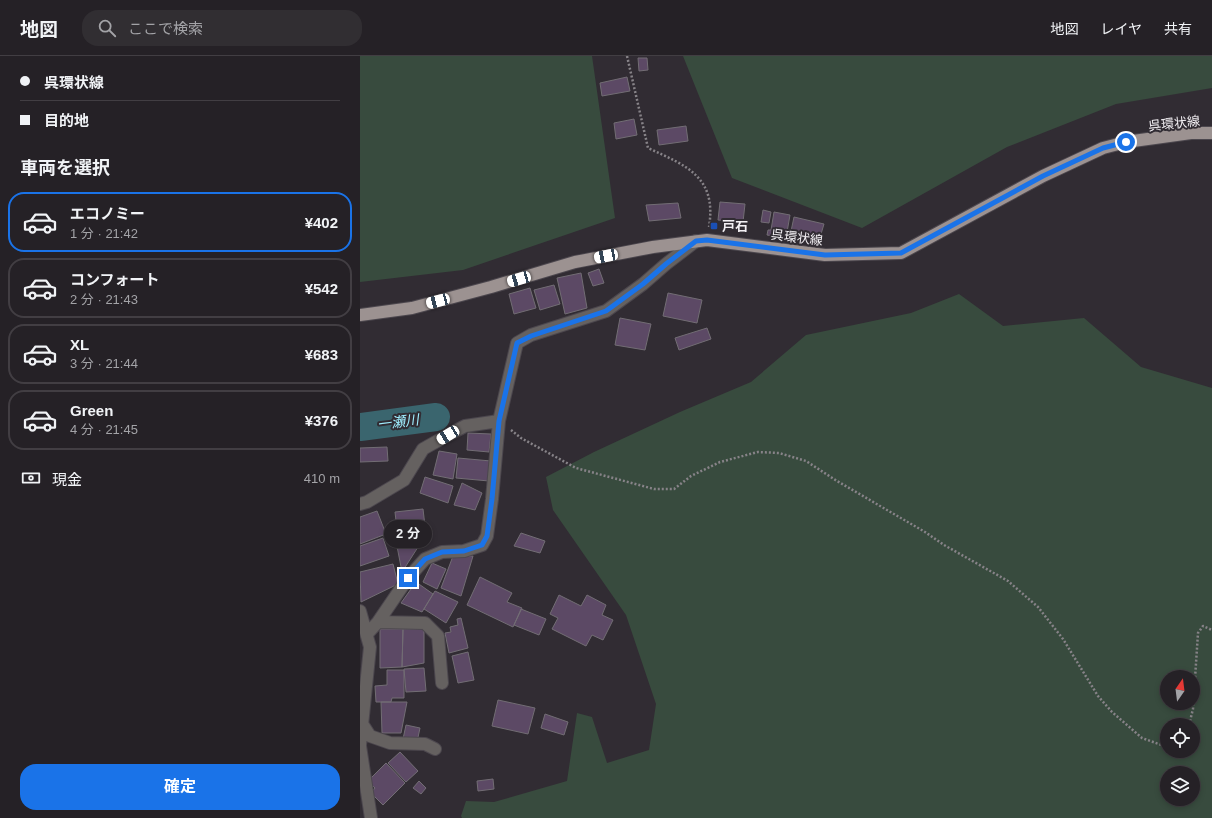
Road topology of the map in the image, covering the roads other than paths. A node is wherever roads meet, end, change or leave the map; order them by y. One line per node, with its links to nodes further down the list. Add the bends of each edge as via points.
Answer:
1 (1212, 133): 2 (main road, 呉環状線, via 1191,133 1126,142 1103,148 1043,176 901,253 825,255)
2 (701, 240): 3 (main road, 呉環状線, via 575,262 412,308); 4 (street, via 606,311 517,343)
3 (360, 315)
4 (499, 421): 5 (street, via 465,426 448,435 423,450 404,480); 7 (street, via 487,536 482,545 464,551 442,552 425,559 408,578)
5 (360, 504)
6 (360, 611): 8 (street)
7 (378, 622): 8 (street); 9 (street, via 425,623 438,636)
8 (367, 634): 10 (street, via 370,647)
9 (442, 683)
10 (361, 722): 11 (street); 12 (street, via 370,736 390,743 425,744)
11 (360, 746): 13 (street)
12 (436, 749)
13 (371, 818)

